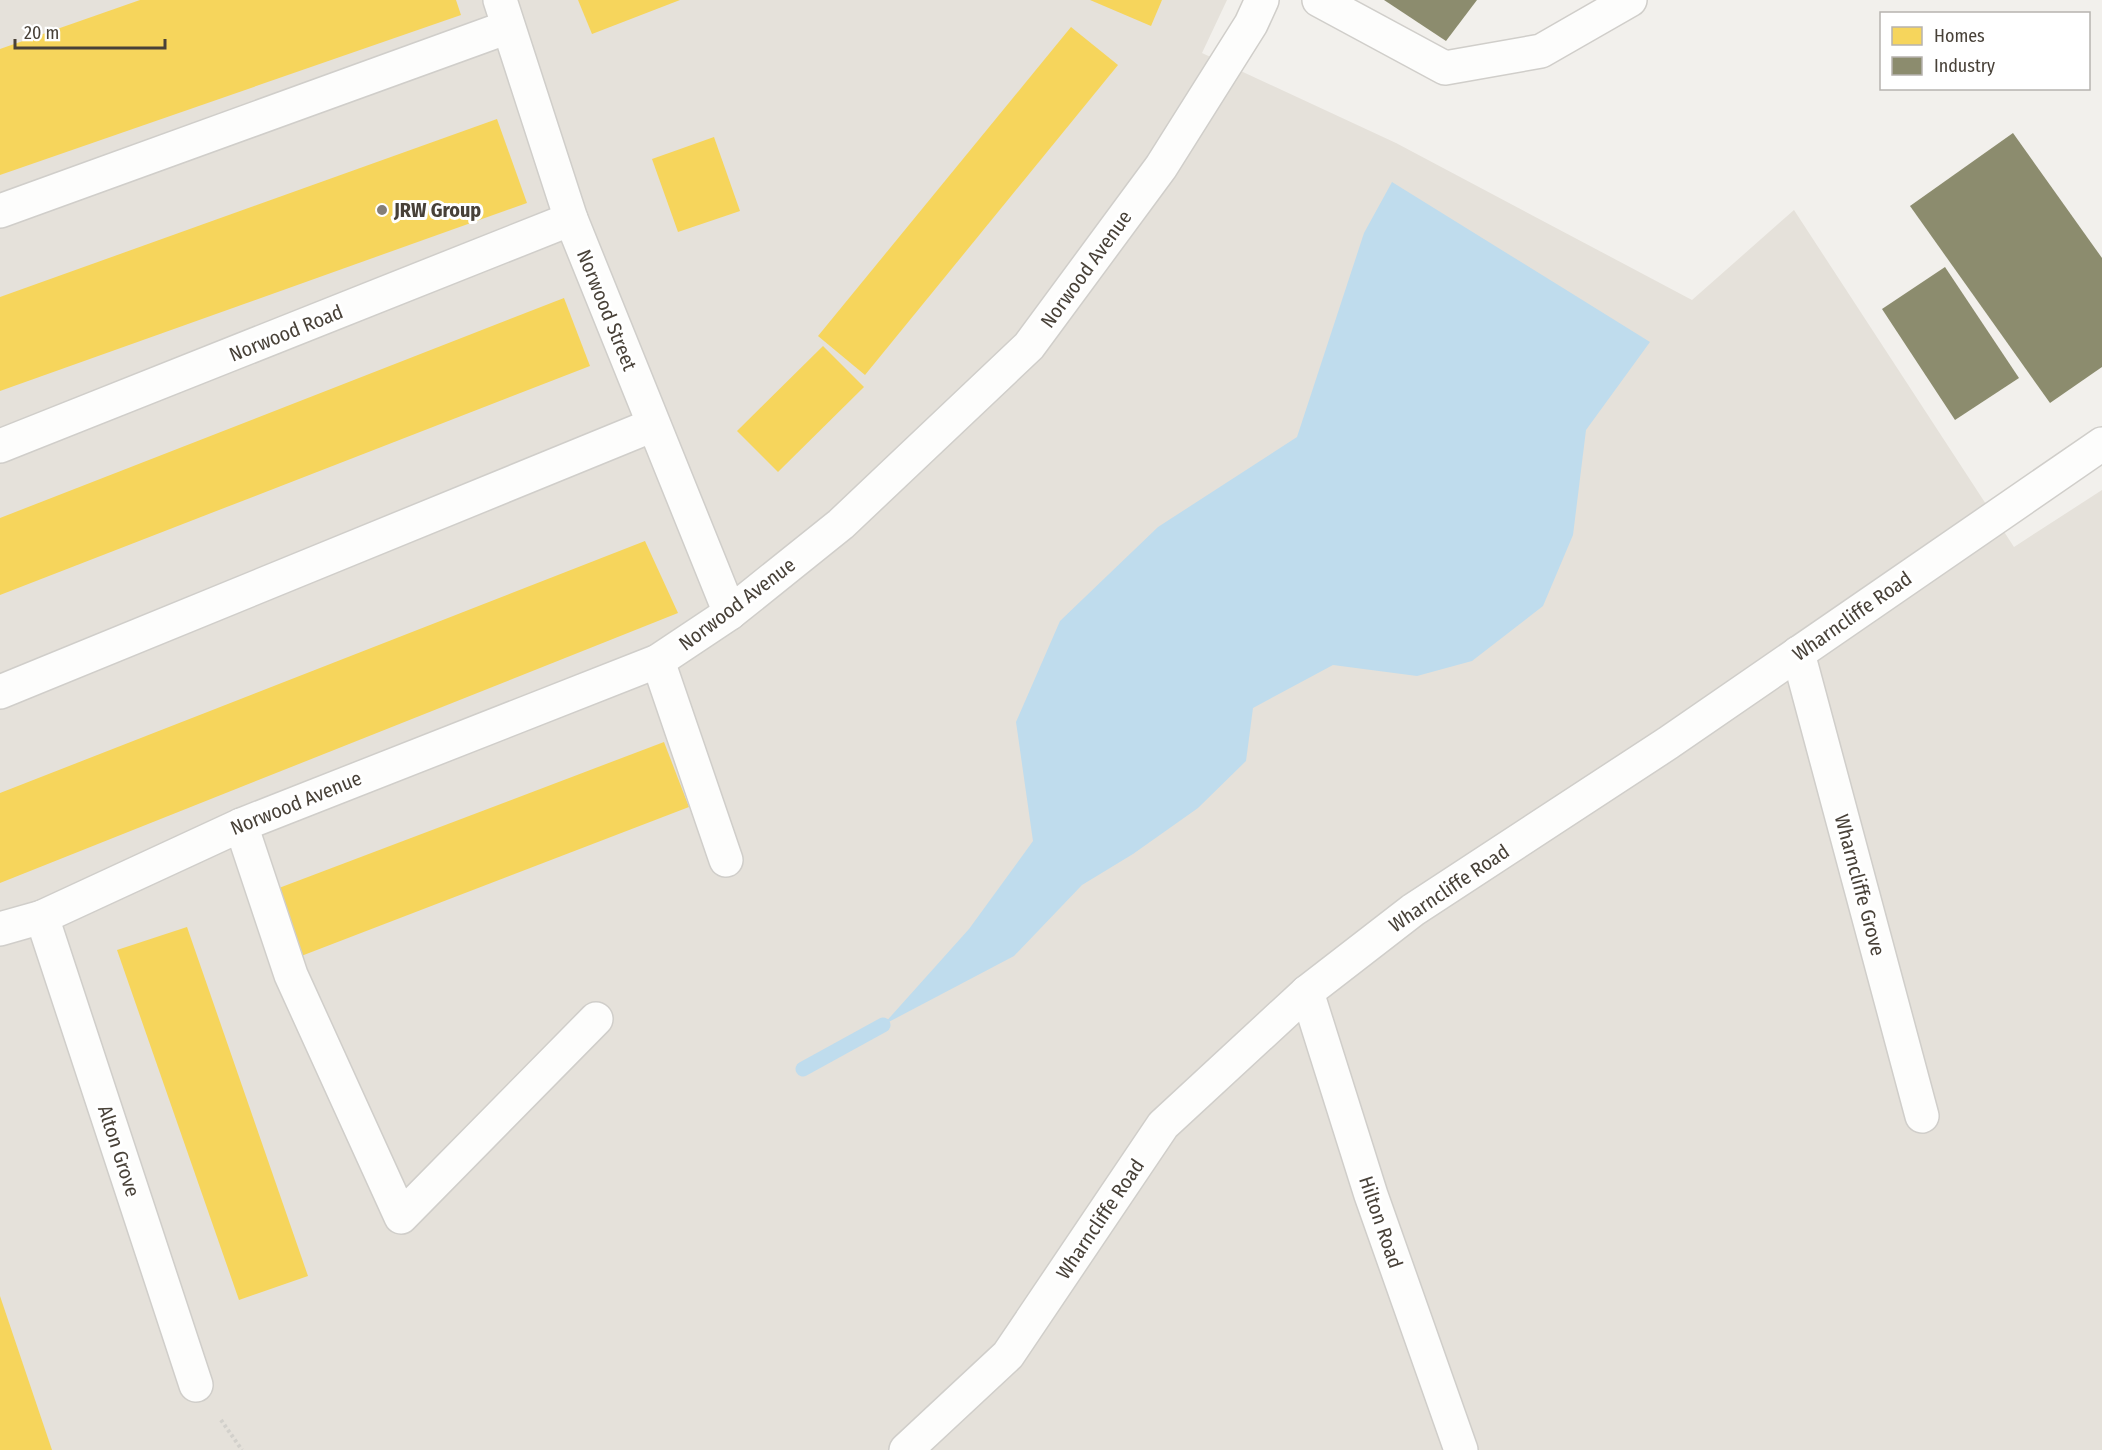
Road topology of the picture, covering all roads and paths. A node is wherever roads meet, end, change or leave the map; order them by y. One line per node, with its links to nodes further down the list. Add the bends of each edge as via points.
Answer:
1 (1262, 0): 10 (street, Norwood Avenue, via 1251,24 1161,167 1029,346 841,524)
2 (1319, 0): 3 (street, via 1445,68 1541,51)
3 (1630, 0)
4 (504, 14): 5 (street); 6 (street, Norwood Street)
5 (0, 211)
6 (571, 219): 7 (street, Norwood Street); 9 (street, Norwood Road)
7 (653, 425): 10 (street, Norwood Street); 13 (street)
8 (2102, 444): 11 (street, Wharncliffe Road)
9 (0, 446)
10 (730, 613): 12 (street, Norwood Avenue)
11 (1798, 653): 18 (street, Wharncliffe Road, via 1413,910); 20 (street, Wharncliffe Grove)
12 (658, 661): 14 (street, Norwood Avenue); 15 (street)
13 (0, 692)
14 (241, 825): 16 (street, Norwood Avenue); 19 (street, via 291,975 401,1217)
15 (726, 860)
16 (42, 917): 17 (street, Norwood Avenue); 21 (street, Alton Grove)
17 (0, 929)
18 (1308, 992): 22 (street, Wharncliffe Road, via 1163,1125 1008,1355); 23 (street, Hilton Road, via 1371,1195)
19 (596, 1019)
20 (1922, 1116)
21 (196, 1385)
22 (906, 1450)
23 (1461, 1450)

